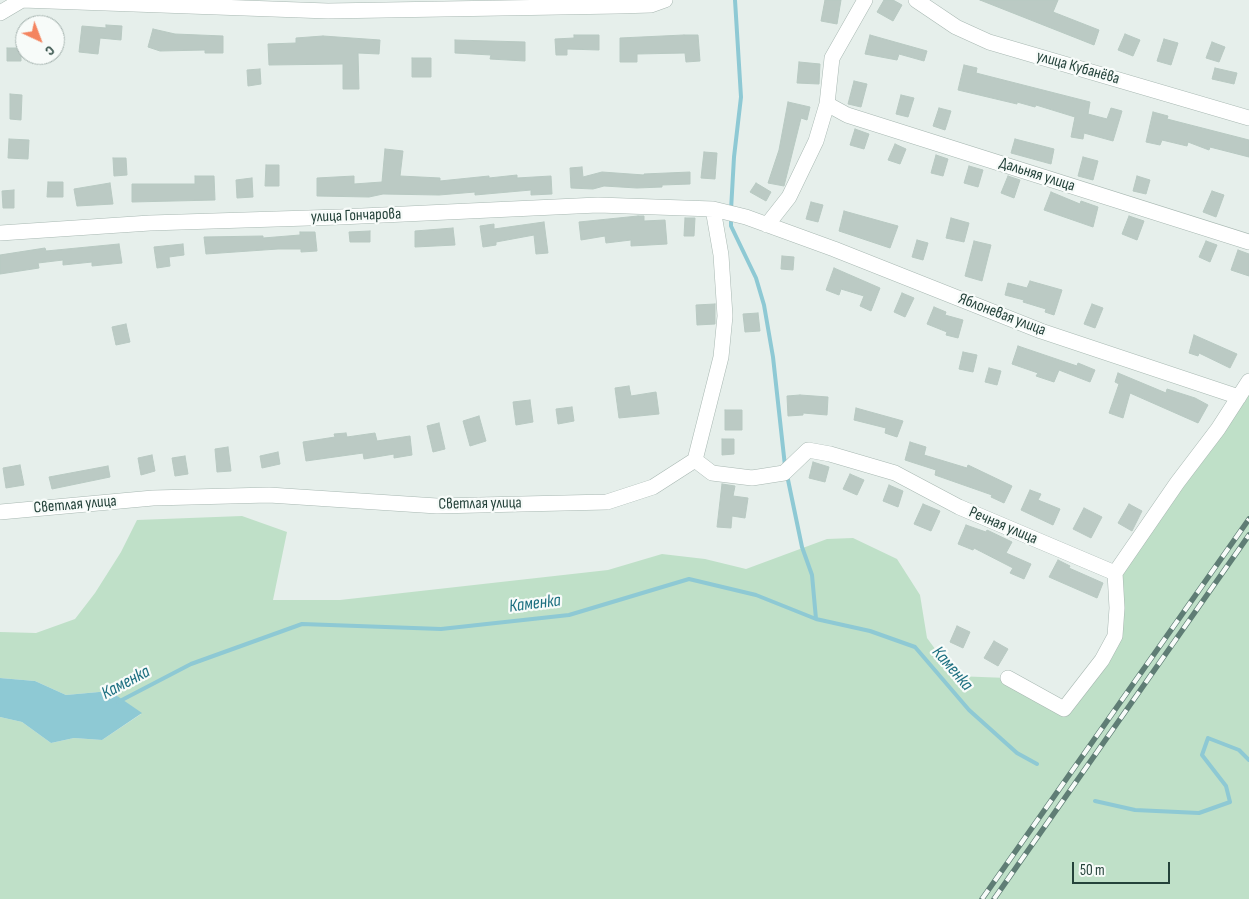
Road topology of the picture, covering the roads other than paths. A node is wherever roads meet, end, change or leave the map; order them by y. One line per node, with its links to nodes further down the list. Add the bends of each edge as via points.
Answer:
1 (665, 0): 4 (street, via 618,6 328,11 22,0)
2 (865, 0): 5 (street, via 832,58)
3 (916, 0): 6 (street, улица Кубанёва, via 956,27 990,42)
4 (0, 13)
5 (827, 104): 9 (street, via 816,141 800,176 789,197); 11 (street, Дальняя улица, via 847,115)
6 (1249, 118)
7 (720, 211): 8 (street, улица Гончарова); 10 (street, улица Гончарова, via 598,205 150,223); 14 (street, via 725,316 721,357)
8 (746, 217): 9 (street, Яблоневая улица)
9 (767, 225): 13 (street, Яблоневая улица, via 1041,331)
10 (0, 233)
11 (1249, 242)
12 (1249, 381): 13 (street)
13 (1239, 397): 16 (street)
14 (695, 460): 15 (street, Светлая улица, via 654,487 607,502 437,506 269,495 153,498); 16 (street, Речная улица, via 712,473 752,478 784,473 808,450 830,454 895,473 959,507)
15 (0, 512)
16 (1115, 573): 17 (street, via 1115,636 1102,660 1064,709)
17 (1008, 678)

